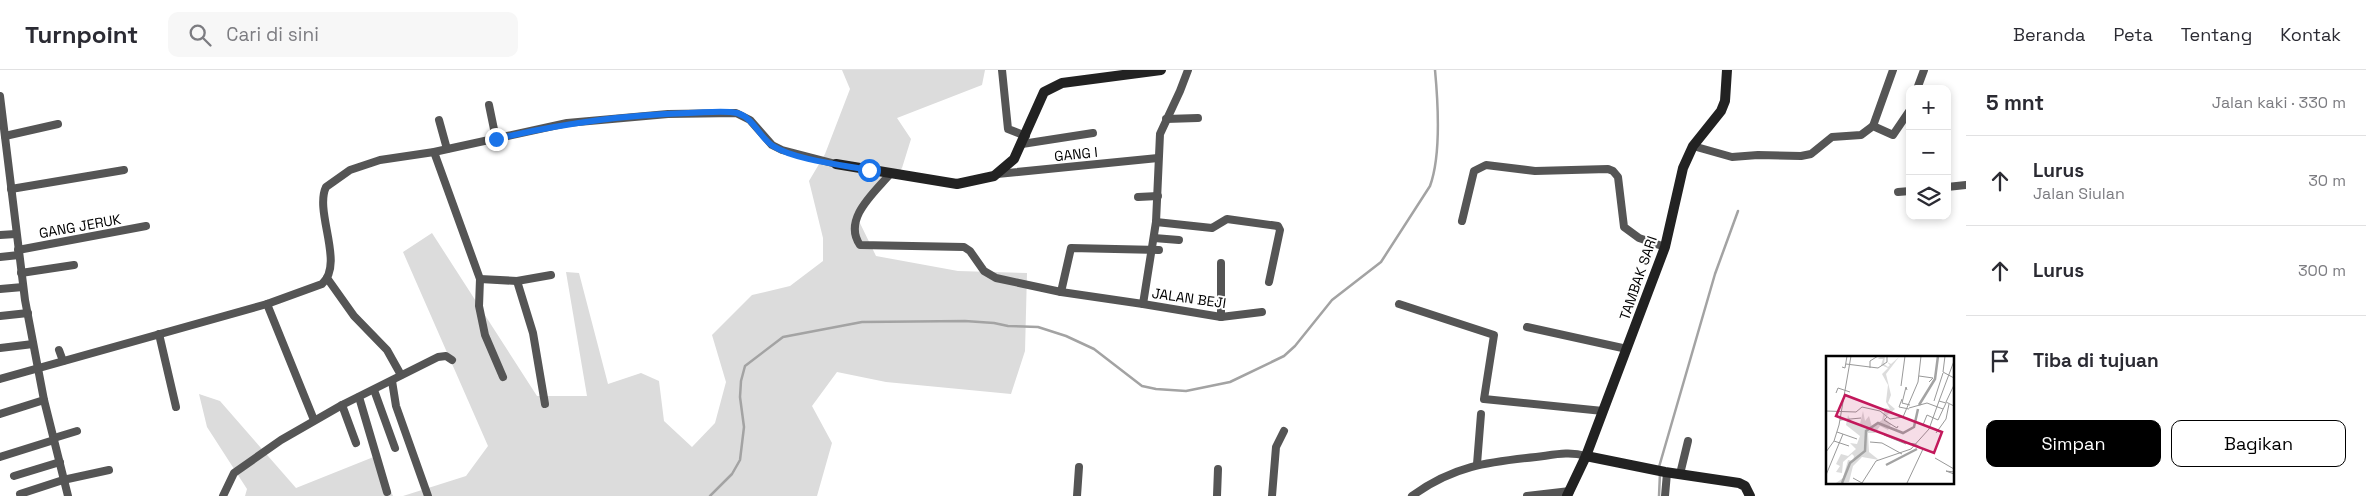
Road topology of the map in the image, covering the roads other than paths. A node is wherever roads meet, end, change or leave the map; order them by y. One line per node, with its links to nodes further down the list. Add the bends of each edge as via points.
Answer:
1 (1002, 70): 19 (street, via 1008,129)
2 (1161, 70): 19 (street, via 1054,86 1044,92)
3 (1188, 70): 12 (street)
4 (1727, 70): 20 (street, TAMBAK SARI, via 1725,101)
5 (1893, 70): 15 (street)
6 (1924, 70): 7 (street)
7 (1919, 85)
8 (0, 96): 17 (street)
9 (490, 106): 18 (street)
10 (1906, 117): 15 (street, via 1896,134)
11 (1198, 118): 12 (street)
12 (1166, 119): 23 (street, via 1160,134)
13 (439, 120): 21 (street)
14 (58, 124): 17 (street)
15 (1874, 126): 20 (street, via 1861,135 1832,137 1811,154 1801,156 1732,157)
16 (1093, 133): 19 (street)
17 (5, 136): 30 (street)
18 (496, 139): 21 (street); 24 (street, via 567,123 725,112 750,120 772,145)
19 (1024, 140): 27 (street, via 1014,159)
20 (1693, 146): 42 (street, TAMBAK SARI, via 1679,182)
21 (448, 149): 22 (street)
22 (434, 152): 50 (street, via 372,163 340,175 326,187 322,202 330,254); 51 (street)
23 (1158, 158): 27 (street, GANG I); 33 (street)
24 (836, 164): 26 (street)
25 (124, 170): 30 (street)
26 (890, 174): 27 (street, via 957,184); 56 (street, JALAN BEJI, via 855,219 860,244 964,247 984,271 996,278)
27 (997, 174)
28 (1966, 185): 29 (street)
29 (1951, 187)
30 (11, 189): 38 (street)
31 (1906, 191): 32 (street)
32 (1898, 192)
33 (1158, 196): 34 (street); 36 (street)
34 (1138, 197)
35 (1462, 221): 42 (street, via 1474,171 1480,166 1535,171 1608,169 1618,177 1624,228 1639,238)
36 (1156, 222): 40 (street); 53 (street, via 1212,228 1227,219 1278,226 1280,230)
37 (146, 226): 44 (street, GANG JERUK)
38 (16, 234): 39 (street); 44 (street)
39 (0, 235)
40 (1154, 238): 41 (street); 43 (street)
41 (1179, 240)
42 (1665, 247): 68 (street, TAMBAK SARI)
43 (1155, 249): 56 (street, via 1071,248); 58 (street)
44 (18, 252): 45 (street, GANG JERUK); 48 (street)
45 (0, 257)
46 (1221, 263): 63 (street)
47 (74, 265): 48 (street)
48 (21, 273): 54 (street)
49 (551, 275): 52 (street)
50 (327, 278): 57 (street, via 319,285); 73 (street, via 354,316 387,350)
51 (480, 279): 52 (street); 74 (street, via 485,335)
52 (517, 281): 80 (street, via 533,333)
53 (1269, 282)
54 (24, 287): 55 (street); 61 (street)
55 (0, 289)
56 (1060, 292): 58 (street, JALAN BEJI)
57 (267, 304): 65 (street); 86 (street)
58 (1143, 304): 63 (street, JALAN BEJI)
59 (1400, 304): 83 (street, via 1494,335 1484,399)
60 (1262, 312): 63 (street, JALAN BEJI)
61 (28, 314): 62 (street); 66 (street)
62 (0, 316)
63 (1221, 317)
64 (1527, 327): 68 (street)
65 (159, 334): 71 (street); 82 (street)
66 (33, 344): 67 (street); 72 (street)
67 (0, 348)
68 (1627, 349): 83 (street, TAMBAK SARI)
69 (59, 350): 71 (street)
70 (452, 360): 73 (street, via 446,356 438,357)
71 (63, 361): 72 (street)
72 (37, 368): 75 (street); 79 (street)
73 (401, 375): 76 (street)
74 (503, 377)
75 (0, 379)
76 (392, 381): 77 (street); 109 (street, via 396,406)
77 (374, 390): 78 (street); 92 (street)
78 (359, 397): 81 (street); 104 (street)
79 (44, 400): 84 (street); 89 (street, via 46,423)
80 (545, 404)
81 (342, 405): 86 (street); 91 (street)
82 (176, 407)
83 (1603, 411): 93 (street, TAMBAK SARI)
84 (0, 414)
85 (1481, 414): 96 (street)
86 (314, 420): 108 (street, via 234,473)
87 (77, 431): 89 (street)
88 (1284, 432): 112 (street, via 1276,448)
89 (54, 439): 94 (street); 95 (street)
90 (1688, 441): 101 (street)
91 (356, 443)
92 (396, 448)
93 (1586, 456): 96 (street, via 1570,453); 100 (street); 105 (street, TAMBAK SARI)
94 (0, 457)
95 (60, 462): 102 (street); 103 (street)
96 (1477, 464): 113 (street, via 1426,485)
97 (1079, 467): 110 (street)
98 (1218, 469): 111 (street)
99 (109, 470): 103 (street)
100 (1666, 472): 101 (street); 115 (street)
101 (1680, 474): 116 (street, via 1739,483 1746,486)
102 (14, 476)
103 (64, 480): 106 (street); 107 (street)
104 (387, 492)
105 (1569, 493): 114 (street)
106 (20, 494)
107 (68, 496)
108 (222, 496)
109 (428, 496)
110 (1077, 496)
111 (1217, 496)
112 (1272, 496)
113 (1412, 496)
114 (1527, 496)
115 (1665, 496)
116 (1750, 496)

